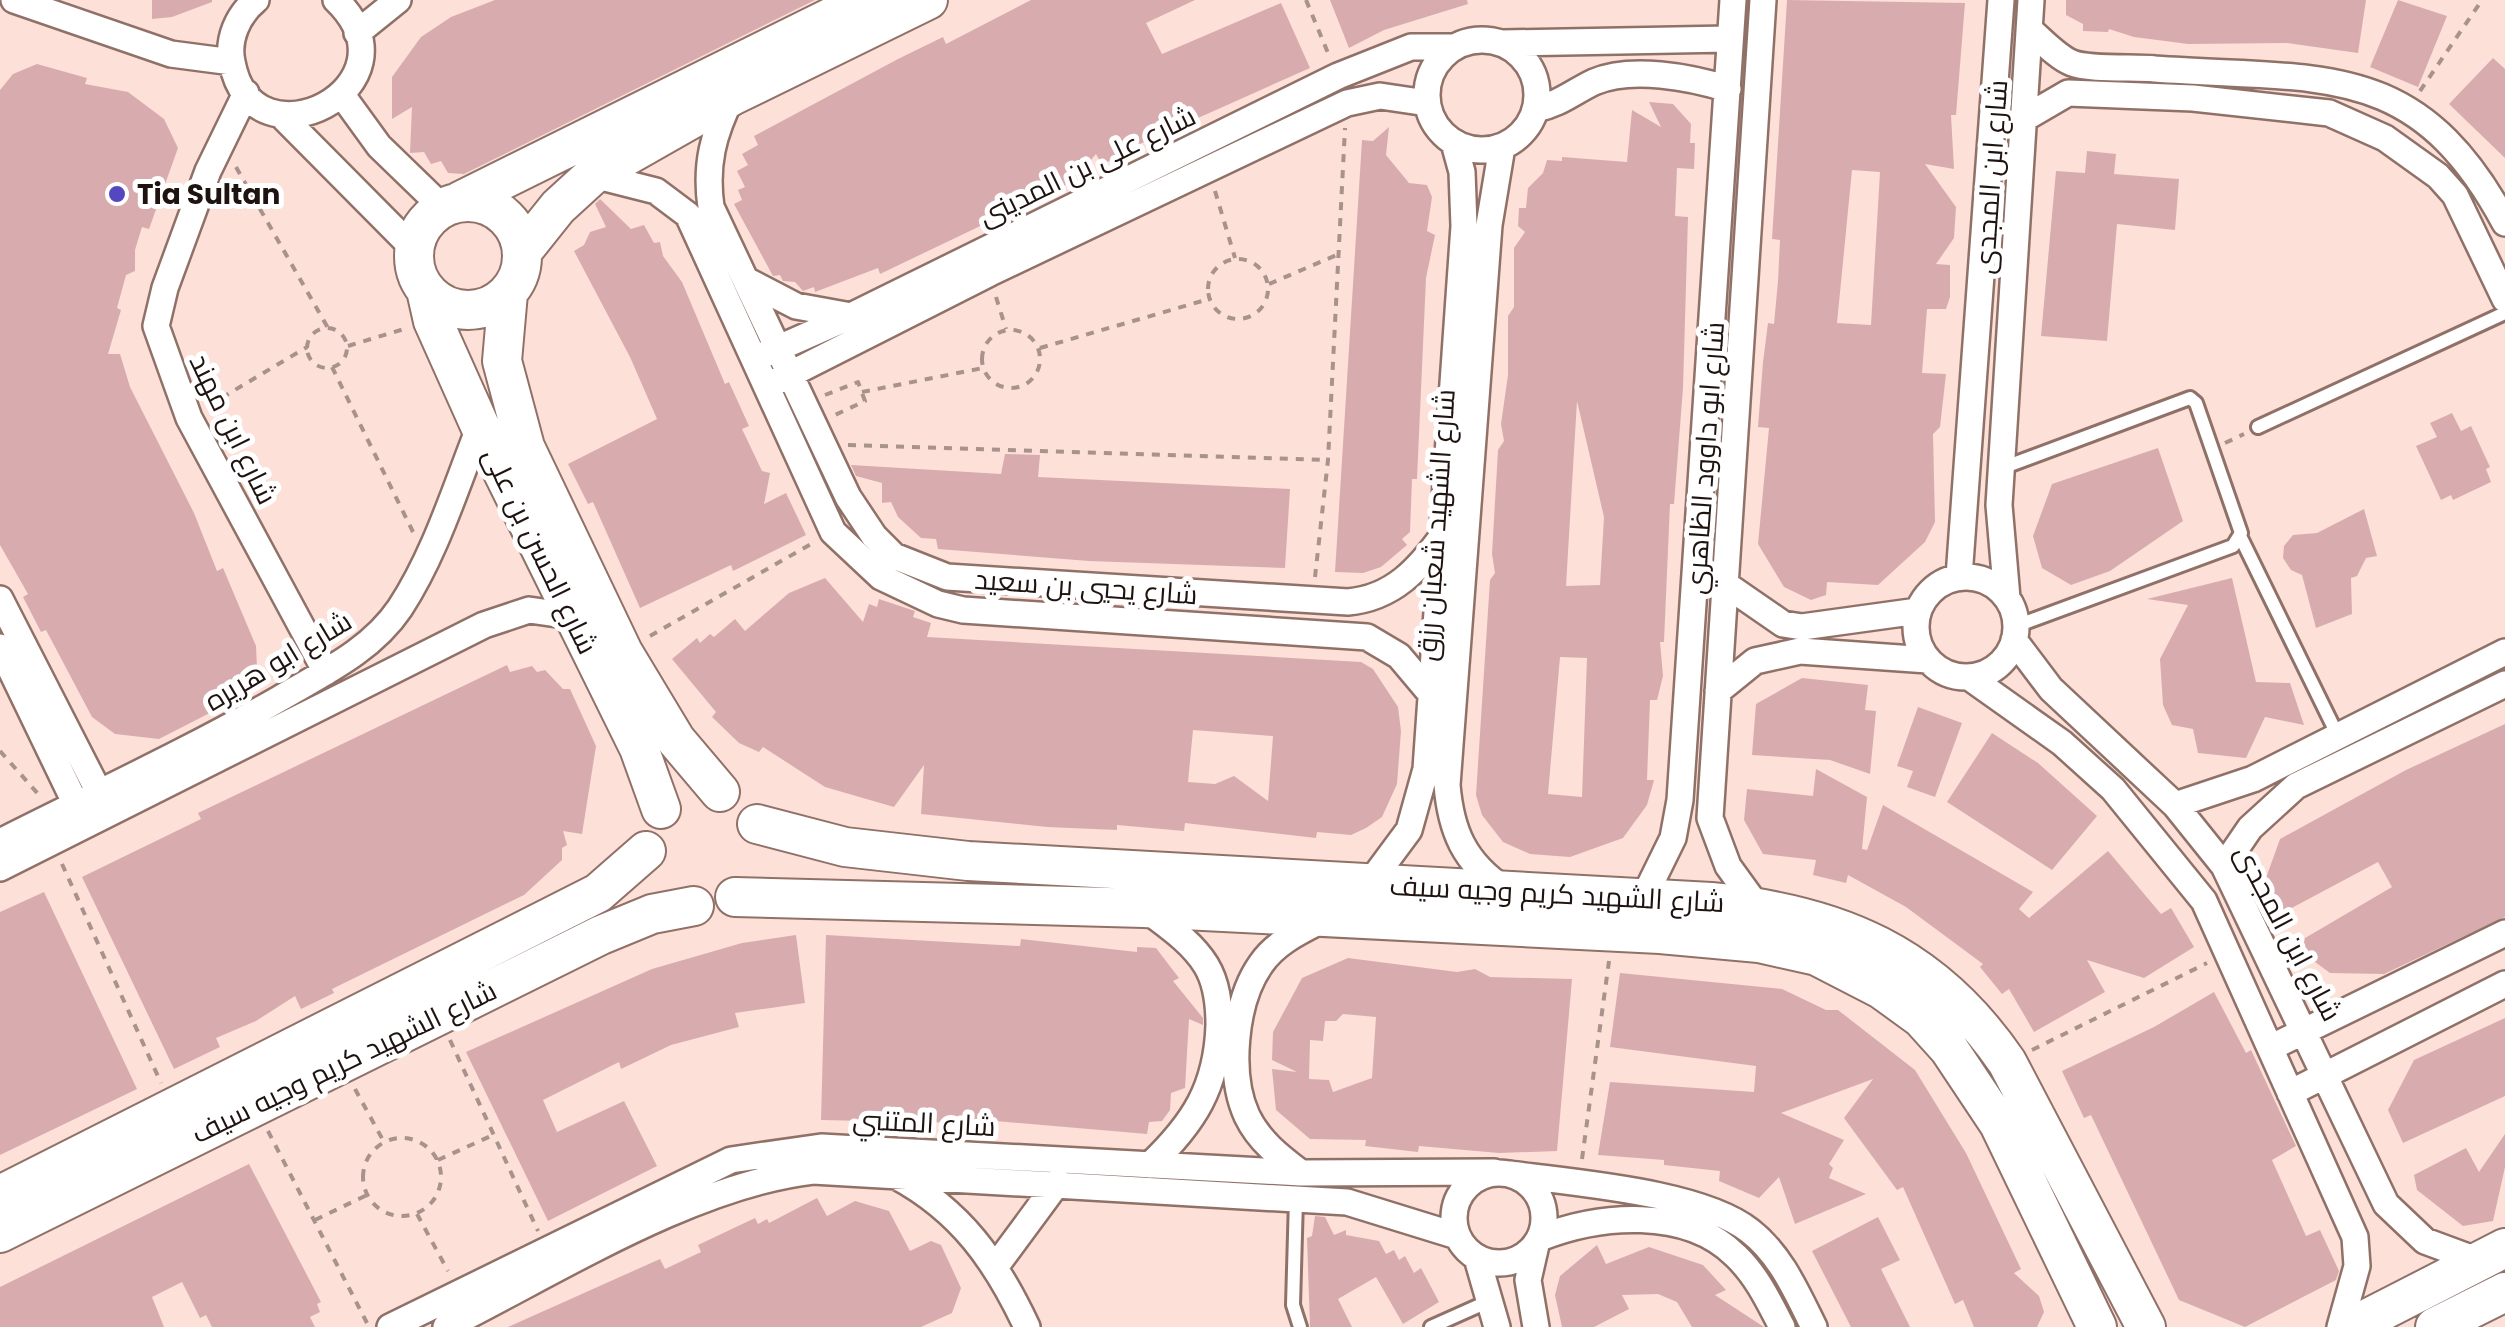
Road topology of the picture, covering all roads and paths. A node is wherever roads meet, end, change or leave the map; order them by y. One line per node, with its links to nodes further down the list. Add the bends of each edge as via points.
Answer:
1 (14, 0): 18 (street, via 171,54)
2 (256, 0): 18 (street, via 234,32)
3 (336, 0): 14 (street)
4 (398, 0): 14 (street)
5 (866, 0): 39 (street)
6 (928, 0): 25 (street)
7 (1306, 0): 20 (path)
8 (1734, 0): 15 (street, شارع ابو داوود الظاهري)
9 (1763, 0): 78 (street, شارع ابو داوود الظاهري)
10 (2000, 0): 77 (street, شارع ابن المجدى)
11 (2031, 0): 13 (street, شارع ابن المجدى)
12 (2482, 0): 28 (path)
13 (2030, 30): 19 (street); 31 (street, شارع ابن المجدى)
14 (358, 33): 24 (street, via 358,66)
15 (1729, 39): 16 (street); 21 (street, شارع ابو داوود الظاهري)
16 (1503, 43): 17 (street); 29 (street, via 1532,70)
17 (1455, 47): 20 (street, شارع على بن المدينى, via 1411,47); 27 (street, via 1432,71)
18 (232, 62): 22 (street)
19 (2072, 64): 23 (street); 28 (street, via 2304,75)
20 (1338, 76): 53 (street, شارع على بن المدينى)
21 (1728, 89): 29 (street, via 1642,74 1614,76); 111 (street, شارع ابو داوود الظاهري, via 1680,800 1672,838)
22 (246, 93): 30 (street); 32 (street, شارع ابن مهند)
23 (2068, 94): 31 (street); 38 (street, via 2328,112 2400,148)
24 (342, 96): 30 (street, via 313,113); 39 (street, via 378,146)
25 (732, 96): 36 (street); 46 (street, شارع يحيي بن سعيد, via 710,148 706,178 711,207)
26 (1347, 103): 27 (street, شارع على بن المدينى, via 1380,96); 35 (street, شارع على بن المدينى); 43 (path)
27 (1427, 104): 33 (street)
28 (2409, 108): 37 (street, via 2458,148)
29 (1536, 109): 34 (street, via 1525,131)
30 (280, 114): 41 (street)
31 (2026, 118): 72 (street, شارع ابن المجدى)
32 (221, 142): 54 (path); 66 (street, شارع ابن مهند, via 164,288 156,326)
33 (1454, 143): 34 (street, via 1470,150); 74 (street, شارع الشهيد شعبان رزق, via 1464,226)
34 (1502, 147): 84 (street, شارع الشهيد شعبان رزق)
35 (1208, 166): 44 (path); 45 (street, شارع على بن المدينى)
36 (593, 175): 42 (street); 60 (street, شارع يحيي بن سعيد, via 656,190 688,215)
37 (2482, 180): 38 (street); 40 (street)
38 (2456, 195): 49 (street)
39 (451, 204): 41 (street, via 426,220); 42 (street, via 495,208 518,234)
40 (2505, 223)
41 (414, 249): 51 (street)
42 (522, 252): 48 (street)
43 (1339, 254): 47 (path); 71 (path)
44 (1235, 258): 47 (path, via 1256,265); 50 (path, via 1214,269)
45 (990, 273): 55 (path); 63 (street, شارع على بن المدينى)
46 (746, 280): 53 (street, via 796,306); 58 (street, شارع يحيي بن سعيد)
47 (1268, 284): 50 (path, via 1260,309 1245,318 1219,313)
48 (508, 293): 51 (street, via 466,310 437,301); 87 (street, شارع الحسن بن على, via 502,361 513,413)
49 (2505, 298)
50 (1209, 299): 59 (path)
51 (429, 306): 57 (path); 68 (street, شارع الحسن بن على)
52 (2505, 312): 69 (lane)
53 (851, 316): 58 (street, شارع على بن المدينى)
54 (328, 328): 56 (path, via 314,333); 57 (path, via 342,333)
55 (1006, 330): 59 (path, via 1029,335); 62 (path, via 985,344)
56 (308, 346): 61 (path, via 312,360); 66 (path)
57 (348, 346): 61 (path)
58 (777, 348): 60 (street, شارع على بن المدينى); 63 (street, شارع يحيي بن سعيد)
59 (1038, 348): 62 (path, via 1036,373 1016,388 992,382)
60 (751, 360): 64 (street, شارع يحيي بن سعيد)
61 (332, 368): 76 (path)
62 (982, 368): 65 (path)
63 (788, 376): 64 (street, شارع على بن المدينى); 67 (street, شارع يحيي بن سعيد)
64 (764, 387): 73 (street, شارع يحيي بن سعيد)
65 (862, 392): 67 (path, via 865,401); 67 (path, via 856,381)
66 (188, 418): 90 (street, شارع ابن مهند)
67 (812, 425): 71 (path); 81 (street, شارع يحيي بن سعيد, via 874,536 918,569 980,582)
68 (480, 426): 76 (street, شارع ابو هريره); 83 (street, شارع الحسن بن على)
69 (2258, 426): 70 (path)
70 (2212, 449): 72 (lane, via 2196,403 2186,397); 75 (lane)
71 (1328, 460): 81 (path)
72 (2002, 468): 79 (street, شارع ابن المجدى, via 1999,532)
73 (833, 532): 87 (path); 94 (street, شارع يحيي بن سعيد, via 881,577 938,604 1001,614 1348,633 1384,645)
74 (1444, 534): 81 (street, شارع يحيي بن سعيد, via 1388,592 1369,600); 84 (street, شارع الشهيد شعبان رزق)
75 (2241, 538): 85 (lane); 95 (lane)
76 (426, 558): 90 (street, شارع ابو هريره, via 378,635)
77 (1959, 577): 79 (street, via 1994,585); 82 (street, via 1941,583)
78 (1728, 586): 82 (street, via 1783,624 1802,627); 93 (street, شارع ابو داوود الظاهري)
79 (2007, 598): 85 (street)
80 (0, 600): 100 (street)
81 (1313, 600)
82 (1918, 611): 89 (street, via 1915,628)
83 (570, 616): 100 (street, شارع ابو هريره, via 529,610 496,620); 101 (street, شارع الحسن بن على, via 638,748)
84 (1448, 617): 94 (street, شارع الشهيد شعبان رزق); 109 (street, شارع الشهيد شعبان رزق, via 1450,814 1467,857)
85 (2015, 633): 91 (street, via 1997,666); 99 (street, شارع ابن المجدى, via 2051,688)
86 (0, 648): 100 (street)
87 (622, 652): 98 (street, شارع الحسن بن على, via 668,728)
88 (2505, 652): 95 (street)
89 (1928, 660): 91 (street); 93 (street, via 1800,651 1756,661)
90 (326, 672): 100 (street, شارع ابو هريره)
91 (1969, 677): 118 (street, via 2113,789 2204,901)
92 (2505, 684): 97 (street)
93 (1718, 690): 113 (street, شارع ابو داوود الظاهري, via 1710,818 1728,866)
94 (1431, 694): 108 (street, شارع الشهيد شعبان رزق, via 1418,810)
95 (2337, 734): 97 (street)
96 (0, 751): 100 (path)
97 (2290, 776): 99 (street); 106 (street)
98 (720, 792): 101 (street, via 698,790); 102 (street)
99 (2175, 805): 106 (street, شارع ابن المجدى)
100 (85, 809): 103 (street, شارع ابو هريره); 104 (street, شارع ابو هريره)
101 (661, 809): 105 (street)
102 (758, 824): 108 (street, شارع الشهيد كريم وجيه سيف, via 845,847 968,861); 110 (street, via 760,864)
103 (0, 842)
104 (52, 842): 107 (street, شارع ابو هريره); 128 (path)
105 (646, 851): 112 (street, via 660,887); 128 (street, شارع الشهيد كريم وجيه سيف, via 598,892)
106 (2224, 866): 121 (street, شارع ابن المجدى)
107 (0, 868)
108 (1368, 884): 109 (street, شارع الشهيد كريم وجيه سيف)
109 (1504, 888): 111 (street, شارع الشهيد كريم وجيه سيف)
110 (736, 897): 112 (street); 114 (street, شارع الشهيد كريم وجيه سيف)
111 (1644, 898): 113 (street, شارع الشهيد كريم وجيه سيف)
112 (694, 906): 120 (street, شارع الشهيد كريم وجيه سيف, via 618,928)
113 (1757, 906): 124 (street, شارع الشهيد كريم وجيه سيف, via 1838,926 1918,970 1984,1029)
114 (1144, 908): 115 (street, شارع الشهيد كريم وجيه سيف); 132 (street, via 1206,965 1219,1015 1203,1104)
115 (1328, 917): 116 (street, شارع الشهيد كريم وجيه سيف); 137 (street, via 1278,945 1261,963 1242,1013 1237,1054 1246,1114)
116 (1613, 931): 136 (path); 164 (street, شارع الشهيد كريم وجيه سيف, via 1759,943 1817,956 1921,1018 1998,1124)
117 (2505, 933): 121 (street)
118 (2230, 952): 122 (street); 124 (path)
119 (2505, 984): 125 (street)
120 (438, 1014): 123 (street, شارع الشهيد كريم وجيه سيف); 129 (path)
121 (2306, 1030): 122 (street); 125 (street, شارع ابن المجدى)
122 (2270, 1048): 126 (street)
123 (340, 1062): 127 (street, شارع الشهيد كريم وجيه سيف); 130 (path)
124 (2006, 1062): 153 (street, شارع الشهيد كريم وجيه سيف)
125 (2326, 1074): 126 (street); 146 (street, شارع ابن المجدى, via 2386,1204 2425,1241)
126 (2290, 1092): 165 (street, via 2355,1236 2354,1281)
127 (254, 1105): 141 (path); 142 (street, شارع الشهيد كريم وجيه سيف)
128 (172, 1108): 138 (street, شارع الشهيد كريم وجيه سيف)
129 (493, 1134): 131 (path); 145 (path)
130 (384, 1142): 131 (path, via 415,1140); 139 (path, via 364,1165)
131 (438, 1160): 140 (path, via 440,1187)
132 (1150, 1165): 137 (street, شارع المتنبي); 145 (street, شارع المتنبي, via 787,1150 730,1160)
133 (890, 1173): 135 (street, شارع المتنبي); 148 (street, via 955,1216); 157 (street, شارع المتنبي, via 813,1171 732,1186)
134 (1502, 1173): 136 (street, شارع المتنبي); 137 (street, شارع المتنبي); 143 (street, via 1464,1188 1456,1202); 144 (street, via 1536,1192 1543,1206)
135 (1058, 1182): 137 (street, شارع المتنبي); 148 (street)
136 (1579, 1184): 163 (street, شارع المتنبي, via 1698,1206 1735,1220 1772,1254)
137 (1298, 1186): 143 (street, شارع المتنبي); 158 (lane, via 1293,1304)
138 (0, 1195)
139 (367, 1196): 140 (path, via 388,1214); 141 (path)
140 (417, 1214): 149 (path)
141 (314, 1220): 155 (path)
142 (0, 1233)
143 (1456, 1236): 147 (street)
144 (1538, 1241): 147 (street, via 1519,1259 1498,1264); 161 (street, via 1528,1280); 162 (street, via 1602,1219 1694,1231 1734,1254)
145 (547, 1249): 149 (street, شارع المتنبي)
146 (2492, 1254): 166 (street)
147 (1477, 1258): 151 (street)
148 (996, 1266): 152 (street)
149 (458, 1292): 156 (street, شارع المتنبي)
150 (2505, 1292): 154 (street)
151 (1487, 1302): 159 (lane); 160 (street)
152 (1018, 1324)
153 (2147, 1324)
154 (2438, 1326)
155 (369, 1327)
156 (390, 1327)
157 (446, 1327)
158 (1300, 1327)
159 (1431, 1327)
160 (1497, 1327)
161 (1536, 1327)
162 (1782, 1327)
163 (1814, 1327)
164 (2096, 1327)
165 (2340, 1327)
166 (2351, 1327)

